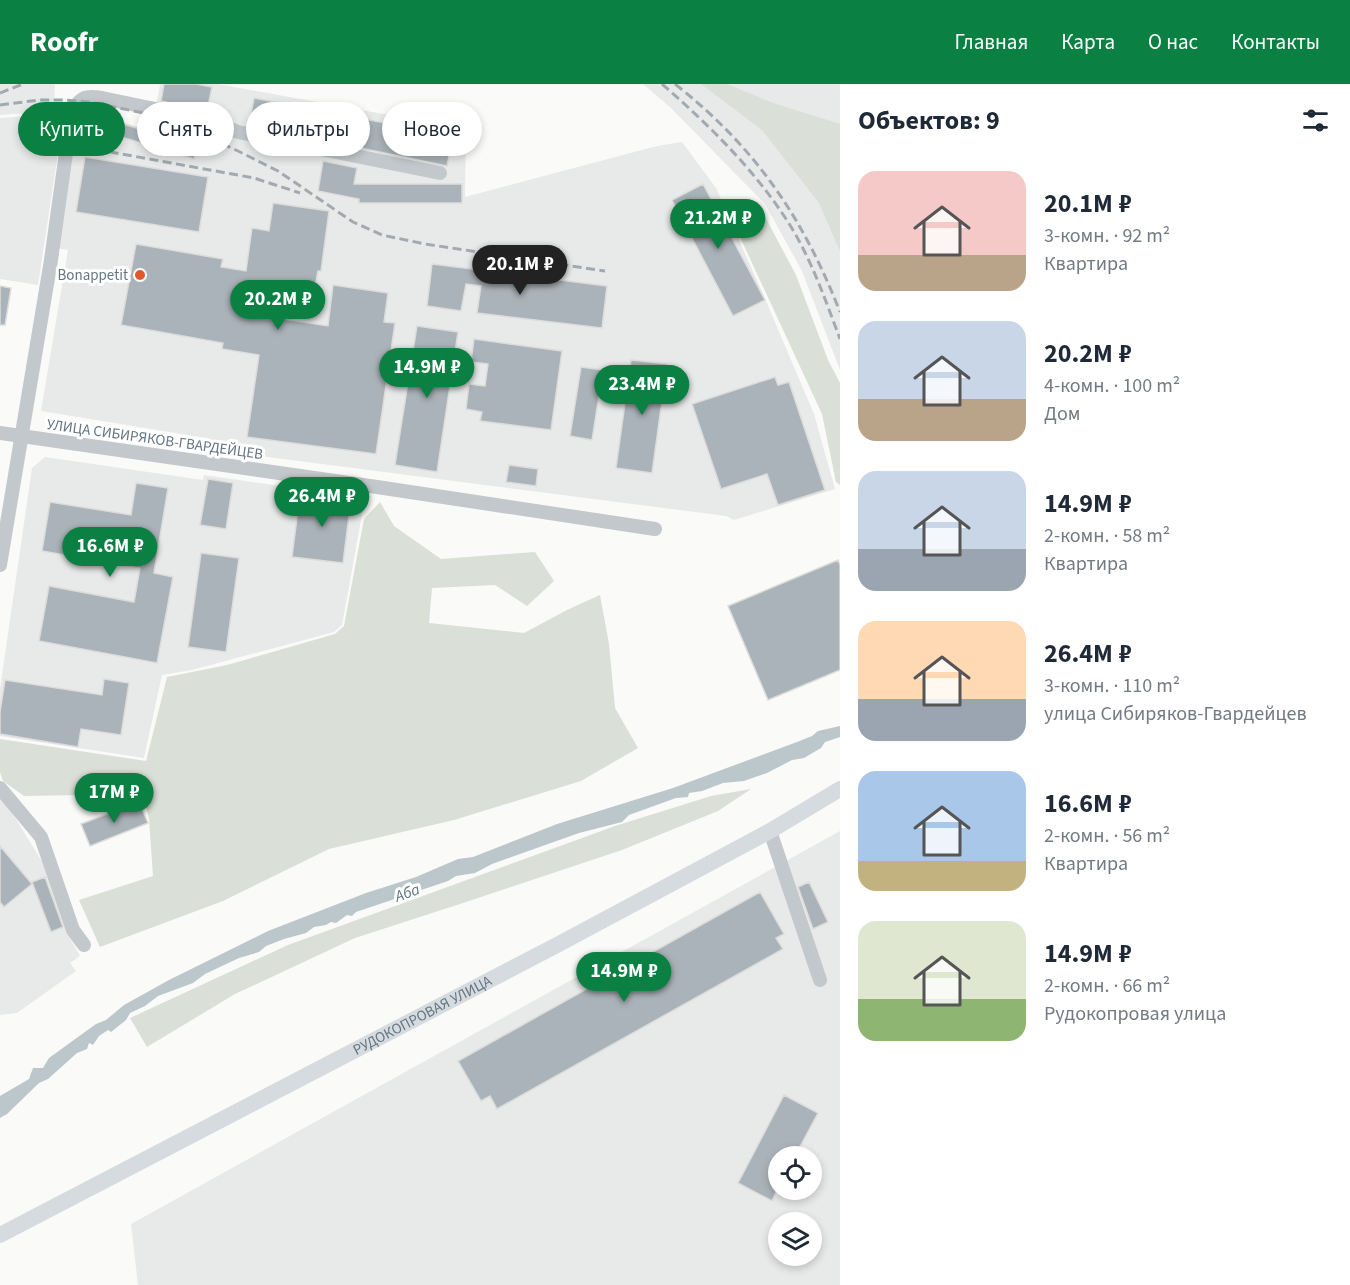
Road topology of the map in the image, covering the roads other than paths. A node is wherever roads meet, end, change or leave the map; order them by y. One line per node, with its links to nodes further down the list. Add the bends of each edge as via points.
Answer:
1 (440, 172): 3 (street, via 238,132 208,120 102,98 88,96 79,101 72,110)
2 (0, 433): 3 (street, УЛИЦА СИБИРЯКОВ-ГВАРДЕЙЦЕВ)
3 (22, 437): 4 (street, УЛИЦА СИБИРЯКОВ-ГВАРДЕЙЦЕВ); 5 (street)
4 (655, 529)
5 (0, 565)
6 (0, 788): 9 (street, via 41,837 73,930)
7 (840, 789): 8 (main road, РУДОКОПРОВАЯ УЛИЦА)
8 (770, 831): 10 (street); 11 (main road, РУДОКОПРОВАЯ УЛИЦА)
9 (84, 945)
10 (820, 980)
11 (0, 1235)

